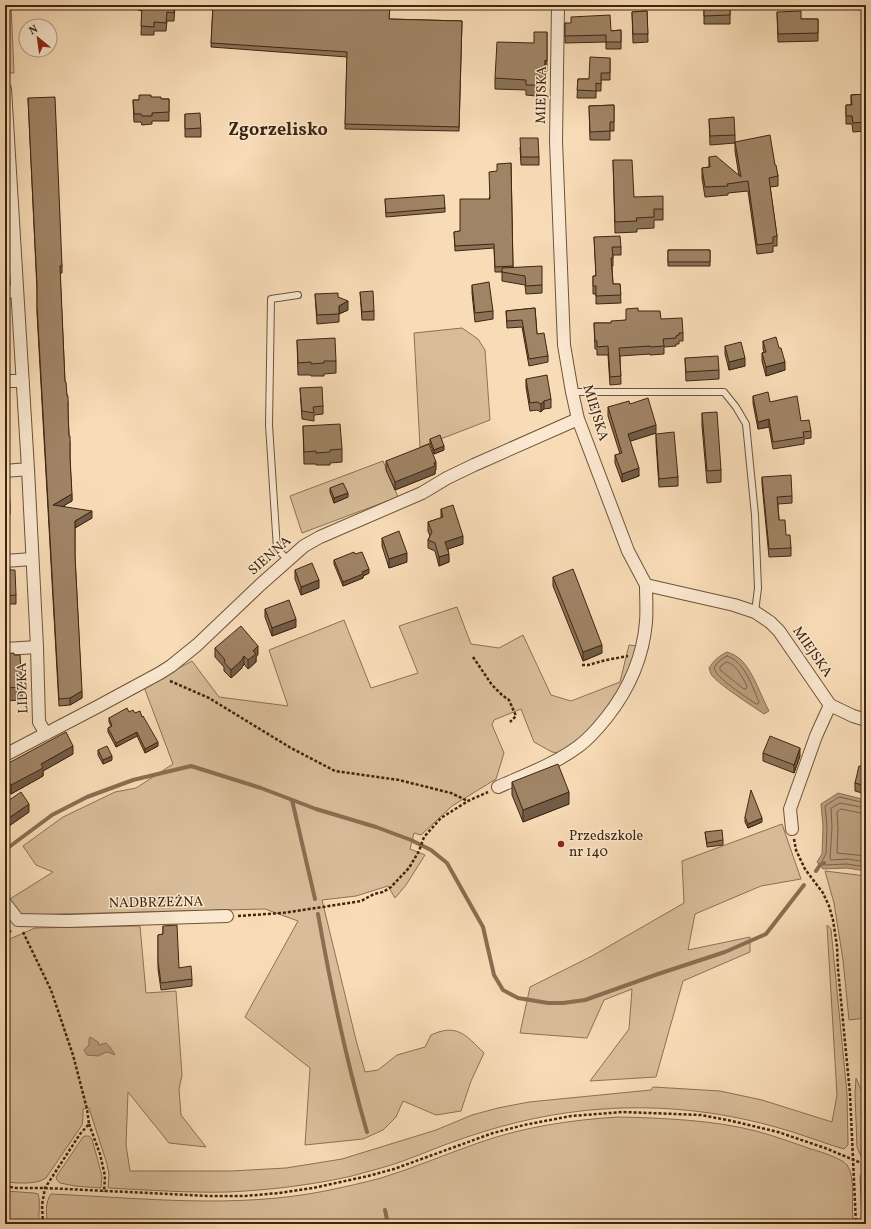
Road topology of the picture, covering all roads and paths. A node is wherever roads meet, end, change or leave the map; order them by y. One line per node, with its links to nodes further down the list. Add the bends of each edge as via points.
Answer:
1 (558, 5): 11 (street, MIEJSKA, via 556,141 564,345)
2 (842, 5): 3 (path)
3 (866, 11)
4 (5, 89): 5 (street, LIDZKA)
5 (8, 187): 6 (street, LIDZKA)
6 (17, 291): 7 (street); 9 (street, LIDZKA)
7 (5, 292)
8 (298, 295): 16 (lane, via 271,299 270,448 277,549)
9 (23, 380): 10 (street); 13 (street, LIDZKA)
10 (5, 382)
11 (572, 392): 12 (street, MIEJSKA); 19 (lane, via 724,392 746,424 755,515 758,588)
12 (578, 419): 16 (street, SIENNA, via 474,465 422,493 320,537 304,546); 18 (street, MIEJSKA, via 628,551)
13 (28, 469): 14 (street); 15 (street, LIDZKA)
14 (5, 471)
15 (32, 559): 17 (street); 20 (street, LIDZKA)
16 (288, 560): 25 (street, SIENNA, via 196,646)
17 (5, 561)
18 (646, 585): 19 (street, MIEJSKA); 22 (street, via 646,622)
19 (755, 612): 26 (street, MIEJSKA, via 779,631)
20 (37, 647): 21 (street); 29 (street, LIDZKA, via 39,722)
21 (5, 649)
22 (640, 654): 24 (path); 31 (street, via 623,694 598,727 580,745 555,761)
23 (473, 657): 28 (path, via 492,685 509,700 516,716)
24 (582, 665)
25 (160, 673): 29 (street, SIENNA); 32 (path, via 172,682 210,698 291,748 335,771 399,780 451,793)
26 (830, 705): 27 (street); 33 (street, via 790,809)
27 (866, 720)
28 (510, 722)
29 (46, 734): 30 (street, SIENNA)
30 (5, 755)
31 (498, 787): 32 (path)
32 (468, 801): 35 (path, via 441,818 424,837 409,868 383,892 361,901 317,908)
33 (792, 829): 38 (path, via 796,850 805,869 823,893 833,920 850,1094)
34 (7, 909): 36 (street)
35 (227, 916): 36 (street, NADBRZEŻNA)
36 (18, 920): 37 (path, via 51,990 73,1055)
37 (89, 1124): 41 (path); 42 (path, via 105,1176)
38 (853, 1159): 39 (path); 42 (path, via 778,1132 732,1121 701,1115 623,1112 571,1116 524,1125 462,1143 394,1169 313,1188 265,1194 210,1196); 44 (path)
39 (866, 1166)
40 (5, 1186): 41 (path)
41 (45, 1188): 42 (path); 43 (path, via 42,1205)
42 (104, 1192)
43 (43, 1224)
44 (856, 1224)

